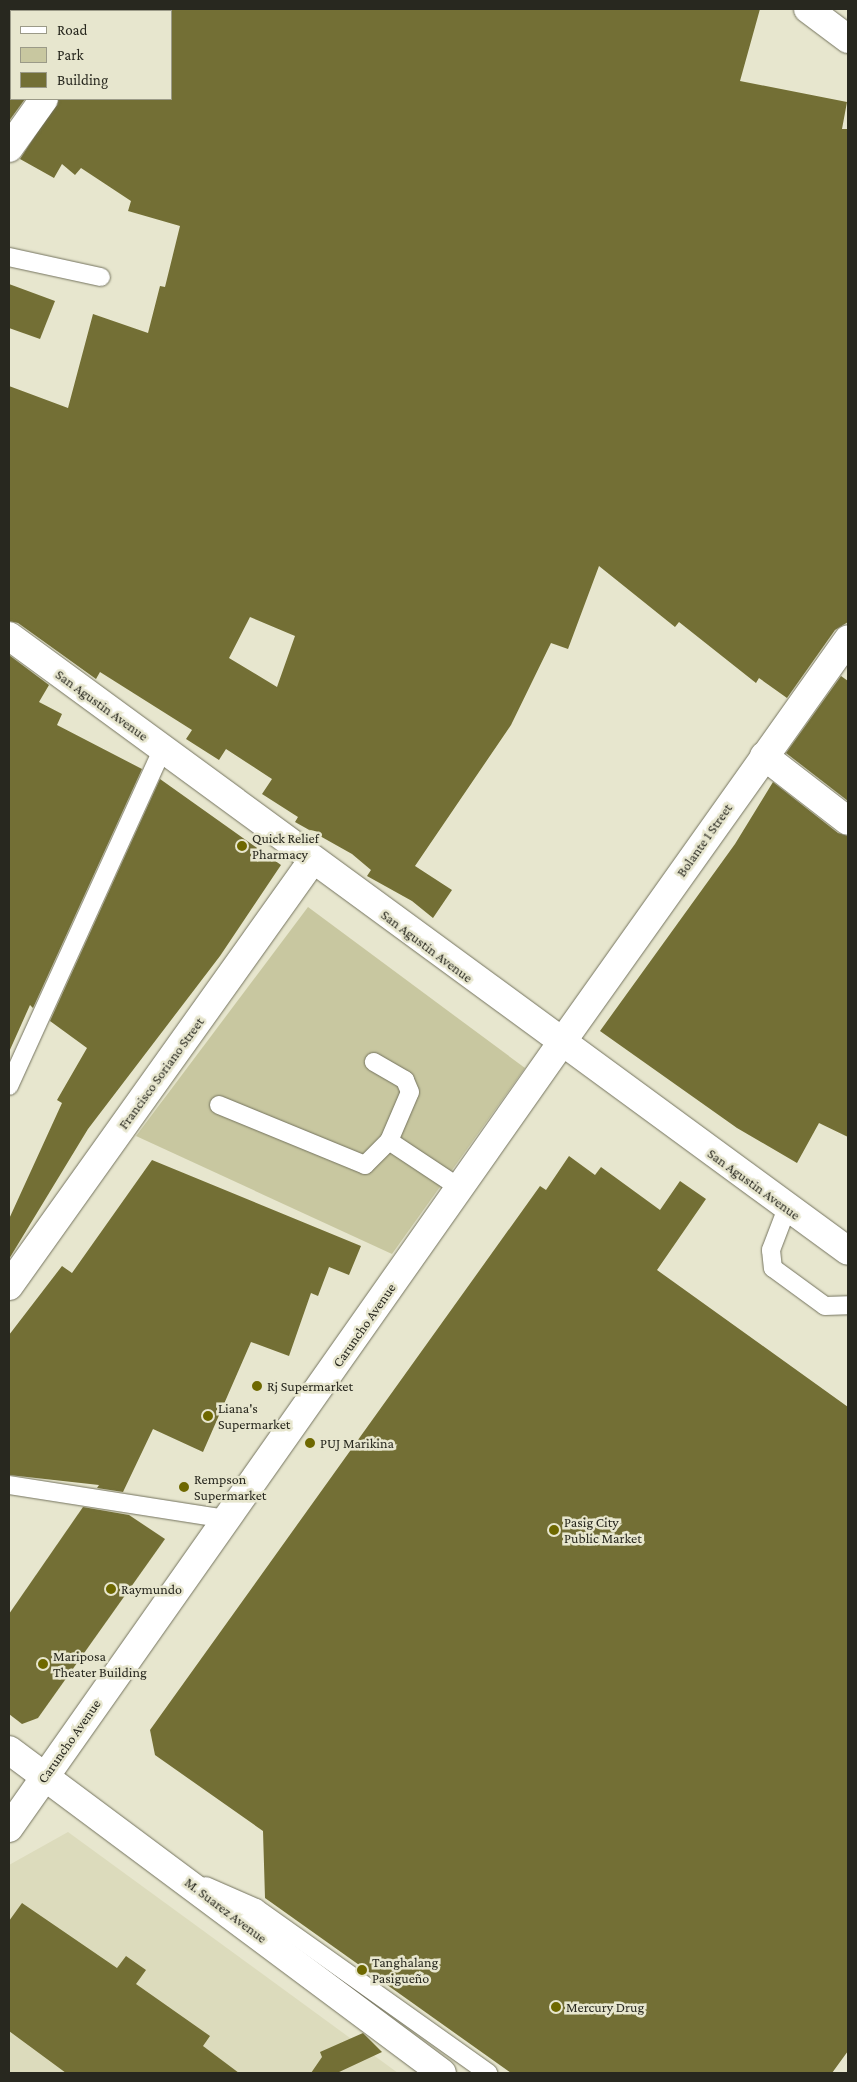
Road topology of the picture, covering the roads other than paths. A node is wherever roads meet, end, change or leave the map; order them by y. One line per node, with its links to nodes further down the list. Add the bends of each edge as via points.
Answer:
1 (808, 9): 2 (street)
2 (847, 33)
3 (43, 100): 4 (street)
4 (9, 148)
5 (9, 257): 6 (lane)
6 (101, 277)
7 (9, 636): 9 (street, San Agustin Avenue)
8 (848, 639): 10 (street, Bolante 1 Street)
9 (162, 750): 12 (street, San Agustin Avenue); 15 (lane)
10 (764, 756): 11 (street); 13 (street, Bolante 1 Street)
11 (848, 821)
12 (312, 861): 13 (street, San Agustin Avenue); 21 (street, Francisco Soriano Street)
13 (562, 1042): 18 (street, Caruncho Avenue); 19 (street, San Agustin Avenue)
14 (374, 1062): 17 (lane, via 409,1085 410,1092)
15 (9, 1086)
16 (219, 1105): 17 (lane, via 365,1164)
17 (389, 1141): 18 (lane)
18 (460, 1188): 24 (street, Caruncho Avenue)
19 (787, 1208): 20 (street, San Agustin Avenue); 22 (lane, via 771,1250 773,1268 825,1306)
20 (848, 1251)
21 (9, 1286)
22 (848, 1305)
23 (9, 1485): 24 (lane)
24 (226, 1519): 26 (street, Caruncho Avenue)
25 (9, 1750): 26 (street, M. Suarez Avenue)
26 (45, 1775): 27 (street, Caruncho Avenue); 28 (street, M. Suarez Avenue)
27 (9, 1828)
28 (178, 1874): 29 (street, M. Suarez Avenue); 30 (lane, via 256,1908)
29 (442, 2073)
30 (488, 2073)

